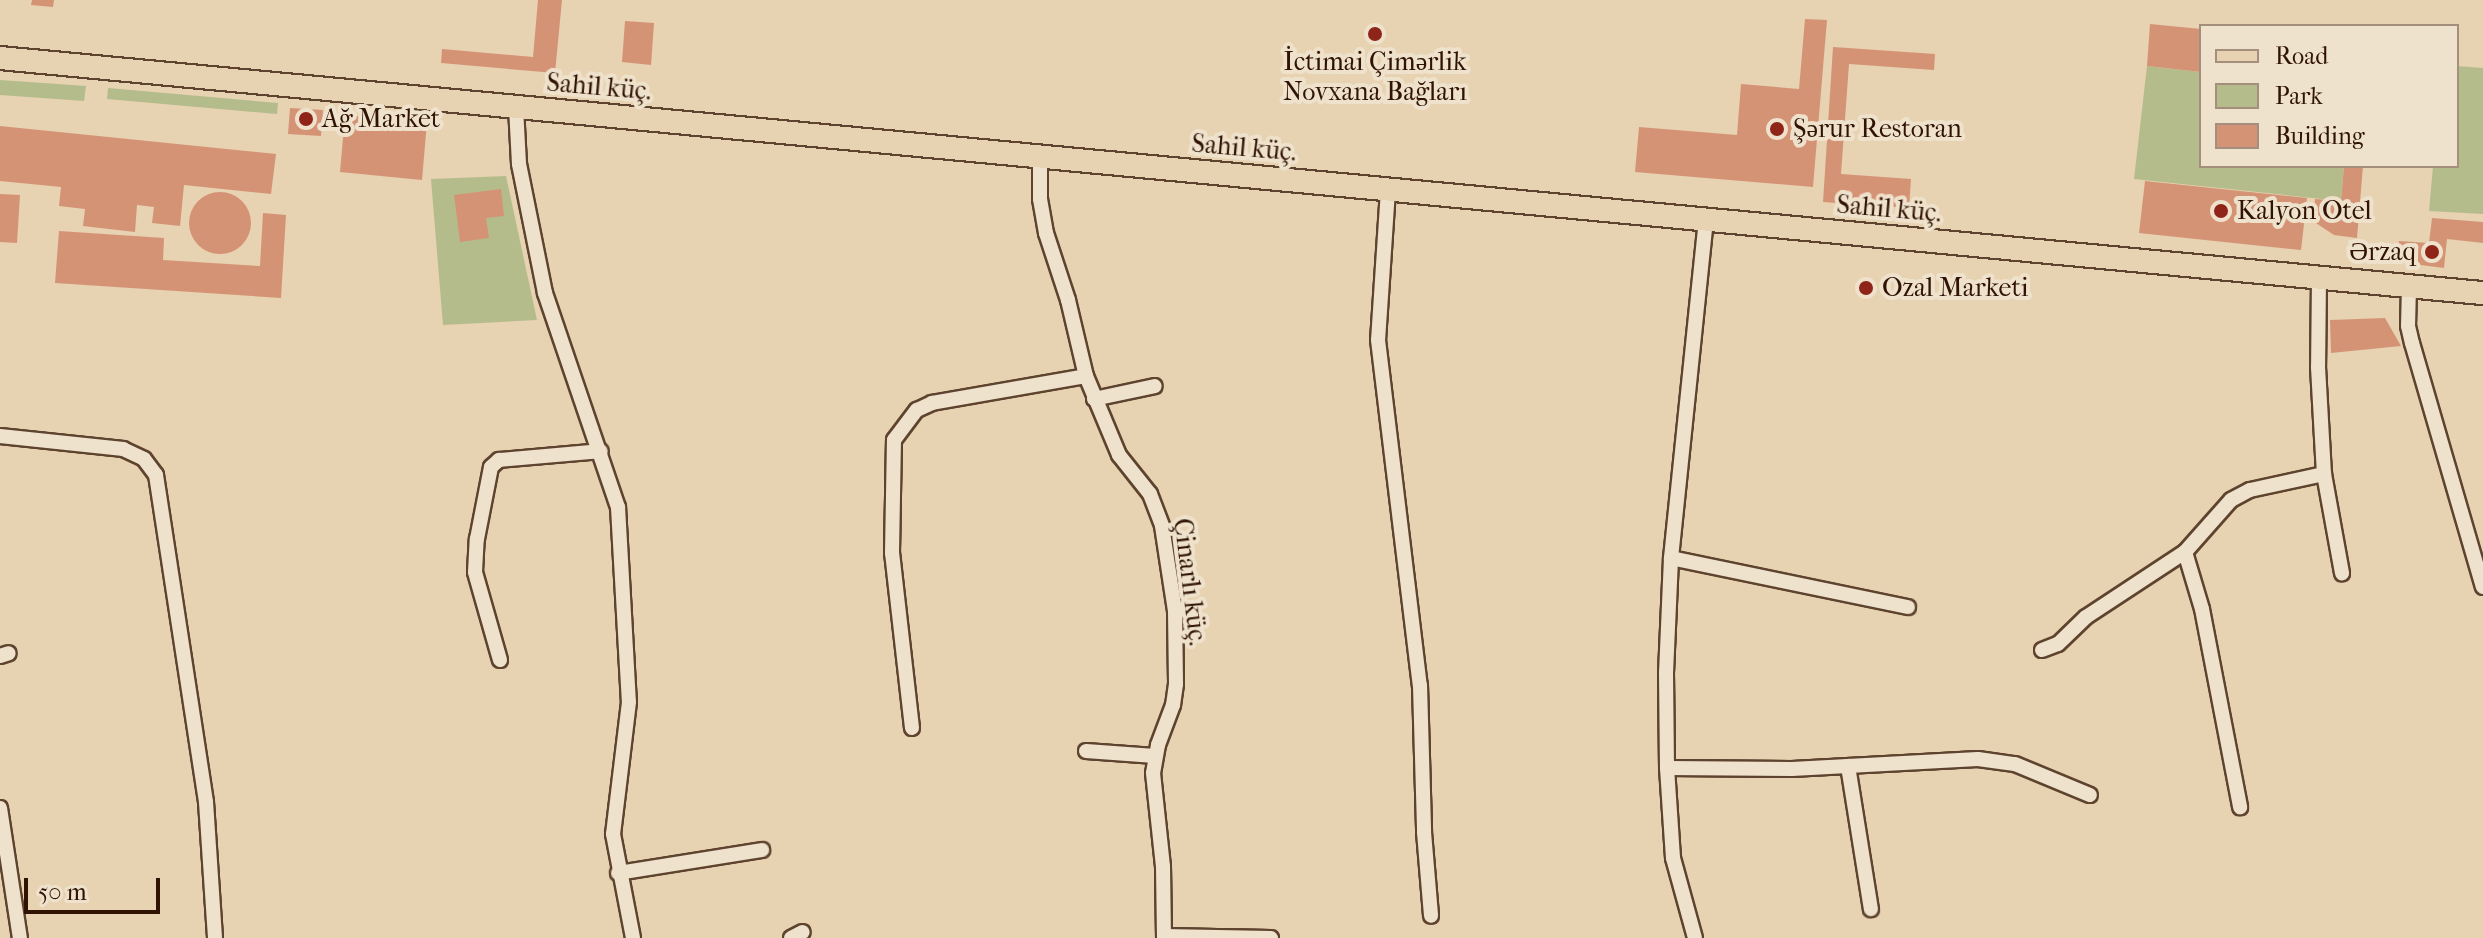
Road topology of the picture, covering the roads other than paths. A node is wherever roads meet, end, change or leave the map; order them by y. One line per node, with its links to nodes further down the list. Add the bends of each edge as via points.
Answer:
1 (0, 58): 2 (main road, Sahil küç.)
2 (516, 107): 3 (main road, Sahil küç.); 13 (street, via 519,164 545,293)
3 (1040, 157): 4 (main road, Sahil küç.); 9 (street, Çinarlı küç., via 1046,233)
4 (1388, 190): 5 (main road, Sahil küç.); 33 (street, via 1378,340 1420,685)
5 (1706, 220): 6 (main road, Sahil küç.); 16 (street)
6 (2319, 278): 7 (main road, Sahil küç.); 14 (street)
7 (2409, 286): 8 (main road, Sahil küç.); 18 (street, via 2412,343)
8 (2483, 293)
9 (1086, 376): 11 (street, Çinarlı küç.); 22 (street, via 932,403 917,410 894,440 892,553)
10 (1155, 386): 11 (street)
11 (1094, 399): 24 (street, Çinarlı küç., via 1119,455 1150,494 1162,526 1175,611 1176,684)
12 (0, 436): 36 (street, via 123,449 144,459 156,475 206,802)
13 (601, 451): 21 (street, via 499,460 491,467 475,572); 31 (street, via 618,507 629,655 627,736 613,834)
14 (2324, 474): 15 (street, via 2250,490 2231,500); 17 (street)
15 (2185, 552): 20 (street, via 2086,617 2058,644); 28 (street, via 2202,609)
16 (1671, 558): 19 (street); 26 (street)
17 (2342, 573)
18 (2483, 587)
19 (1908, 607)
20 (2042, 650)
21 (500, 660)
22 (912, 728)
23 (1086, 751): 24 (street)
24 (1155, 756): 34 (street, Çinarlı küç.)
25 (1848, 766): 26 (street); 27 (street, via 1978,759 2015,764); 32 (street)
26 (1667, 768): 39 (street, via 1673,858)
27 (2090, 795)
28 (2240, 807)
29 (0, 808): 35 (street)
30 (762, 850): 31 (street)
31 (618, 873): 37 (street)
32 (1871, 909)
33 (1431, 916)
34 (1164, 937): 38 (street)
35 (20, 938)
36 (215, 938)
37 (633, 938)
38 (1271, 938)
39 (1695, 938)

